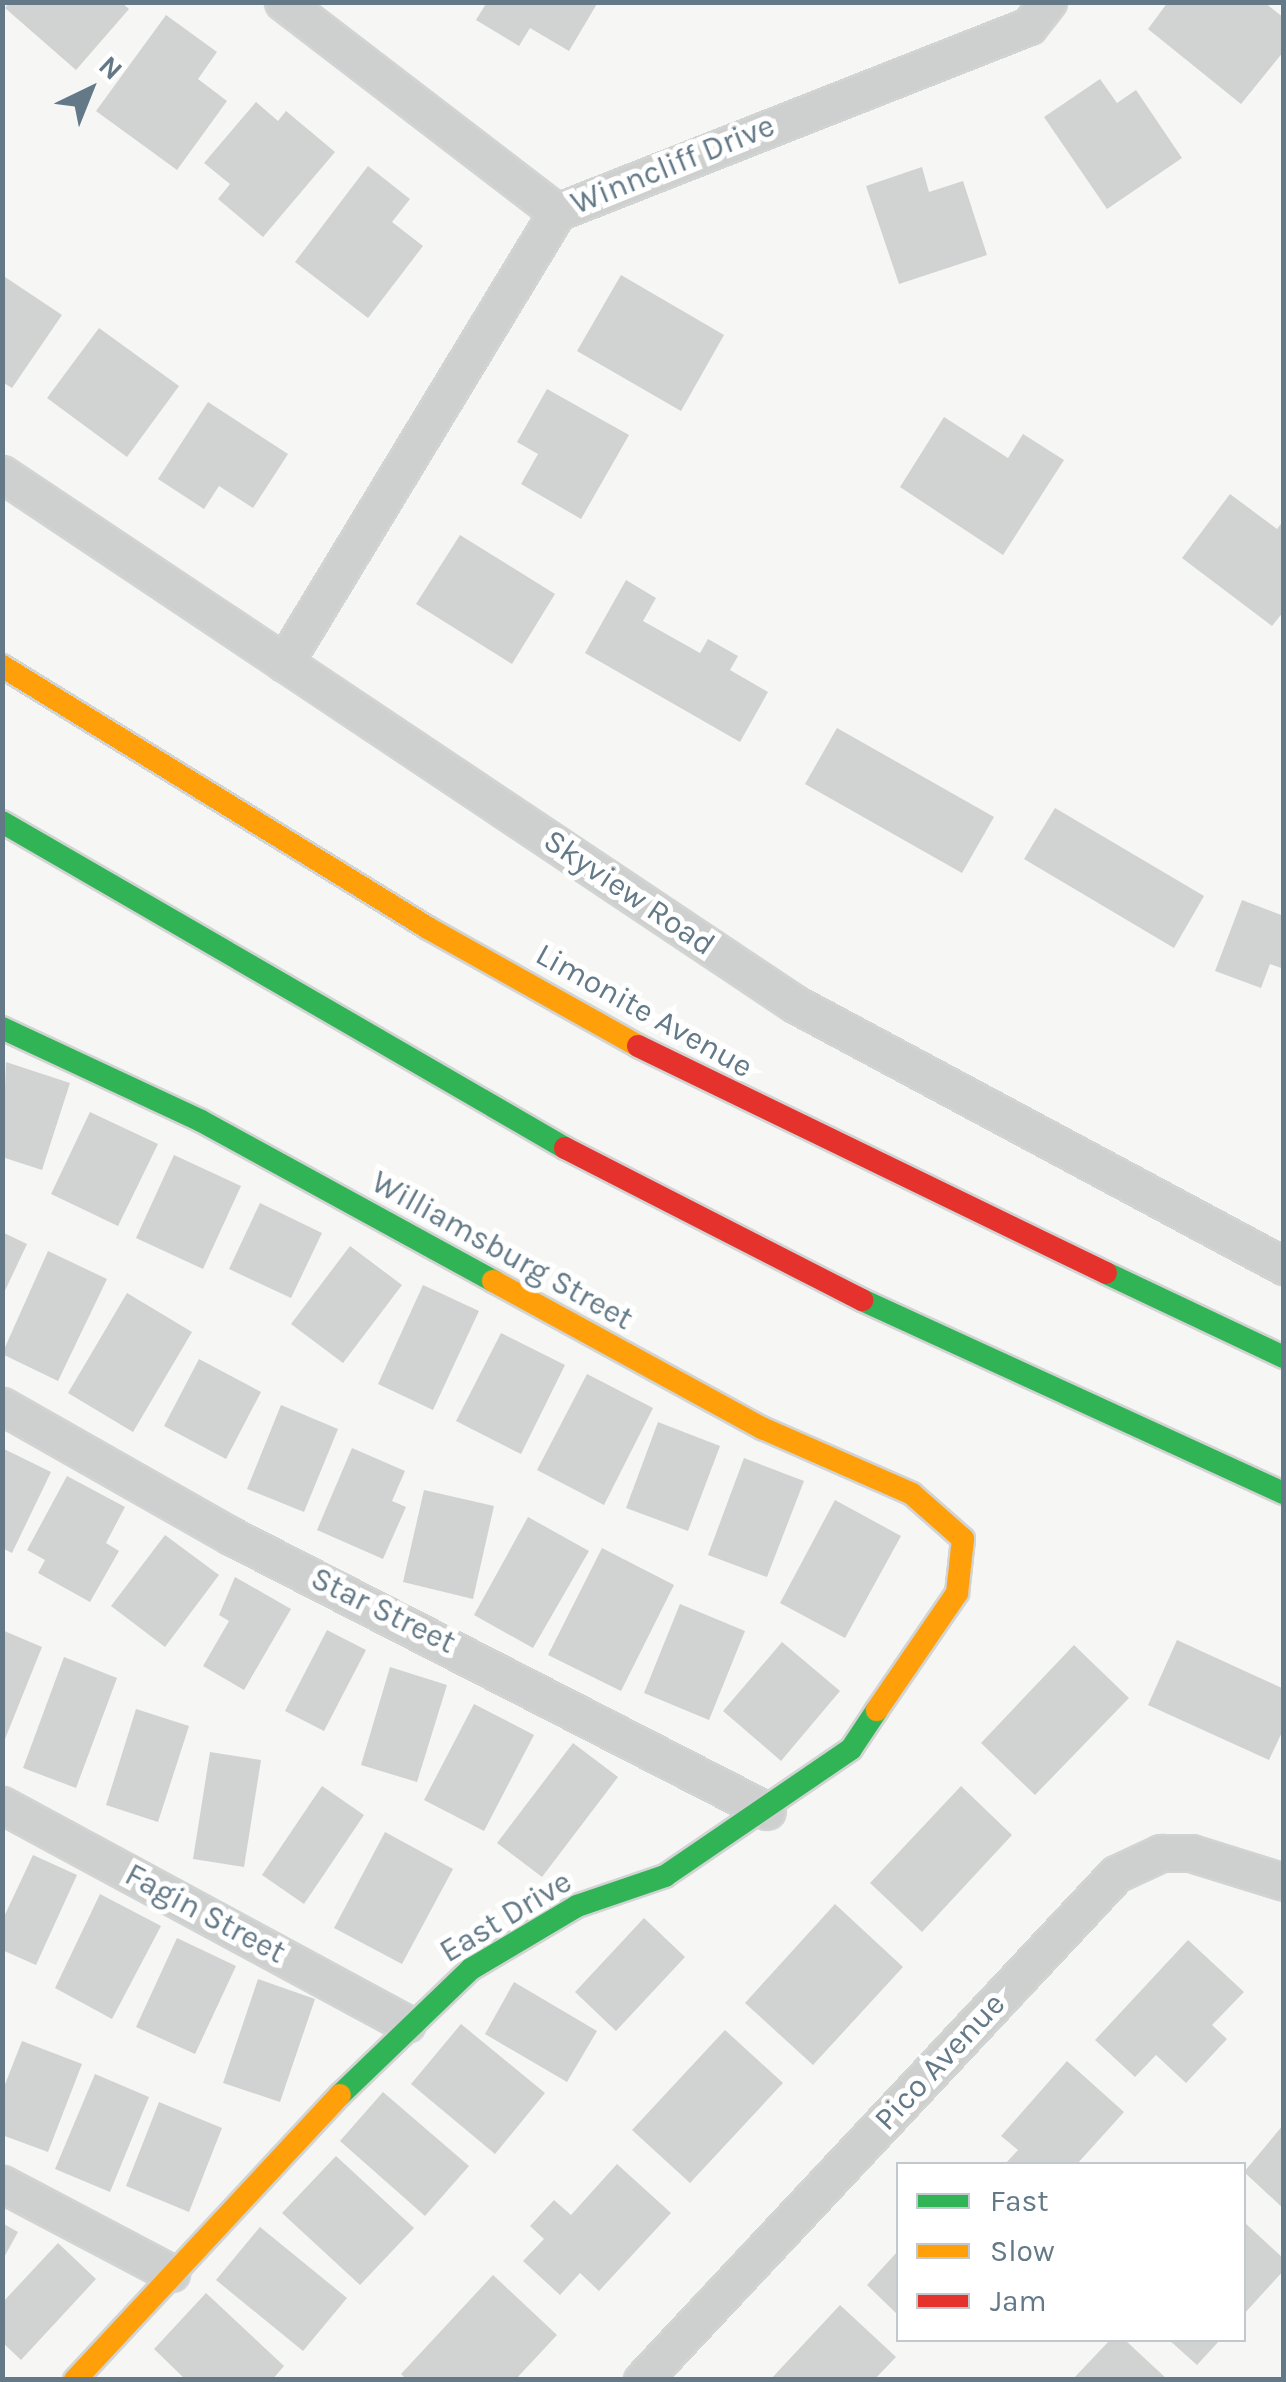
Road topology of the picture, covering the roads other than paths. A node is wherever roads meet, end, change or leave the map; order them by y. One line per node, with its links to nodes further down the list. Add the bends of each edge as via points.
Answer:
1 (283, 2): 3 (street)
2 (1048, 2): 3 (street, Winncliff Drive, via 1030,26)
3 (557, 212): 5 (street, Winncliff Drive)
4 (2, 474): 5 (street, Skyview Road)
5 (284, 663): 9 (street, Skyview Road, via 795,1004)
6 (2, 666): 10 (main road, Limonite Avenue, via 428,928 692,1077 1009,1234)
7 (2, 822): 12 (main road, via 397,1057 643,1190 1003,1370)
8 (2, 1028): 13 (main road, Williamsburg Street, via 201,1120 762,1428 912,1494)
9 (1284, 1266)
10 (1284, 1357)
11 (2, 1406): 15 (street, Star Street, via 231,1536)
12 (1284, 1493)
13 (962, 1539): 15 (main road, East Drive, via 957,1593 917,1662 851,1749)
14 (2, 1805): 17 (street, Fagin Street)
15 (767, 1812): 17 (main road, East Drive, via 665,1876 577,1906 472,1970)
16 (1284, 1882): 21 (street, Pico Avenue, via 1191,1853 1160,1853 1116,1874)
17 (407, 2024): 19 (main road, East Drive)
18 (2, 2184): 19 (street)
19 (171, 2272): 20 (main road, East Drive)
20 (75, 2380)
21 (642, 2380)

